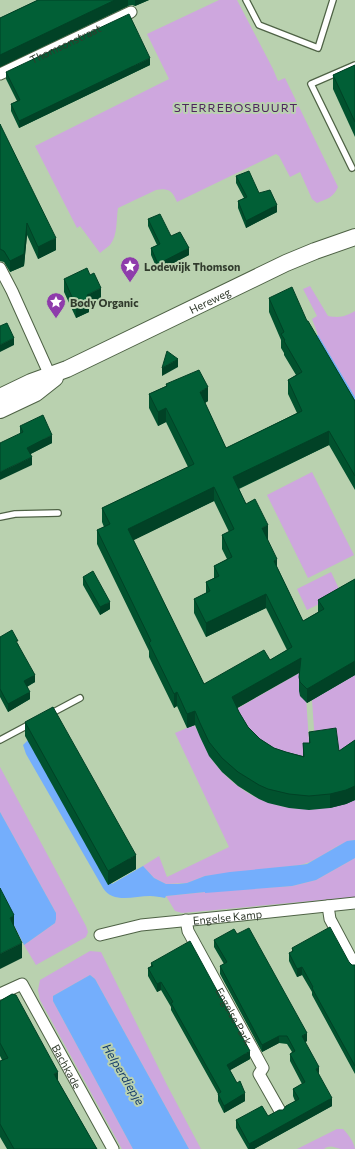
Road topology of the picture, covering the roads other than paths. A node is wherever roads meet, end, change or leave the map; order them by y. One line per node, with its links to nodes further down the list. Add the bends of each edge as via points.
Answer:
1 (246, 0): 2 (lane, via 259,25 318,48)
2 (333, 0)
3 (131, 12): 5 (street, Thomsonstraat)
4 (355, 65): 6 (lane, via 311,84)
5 (0, 74)
6 (352, 168)
7 (355, 237): 9 (main road, Hereweg, via 286,263)
8 (0, 268): 9 (street)
9 (51, 378): 10 (main road, Hereweg, via 31,382); 11 (main road, Hereweg, via 36,393)
10 (0, 397)
11 (0, 410)
12 (58, 513): 13 (lane)
13 (0, 517)
14 (80, 698): 15 (lane)
15 (41, 718)
16 (34, 722): 17 (lane)
17 (0, 740)
18 (355, 903): 19 (street, Engelse Kamp)
19 (328, 906): 20 (street, Engelse Kamp); 22 (street, via 330,919)
20 (186, 920): 21 (street, Engelse Kamp, via 142,925); 24 (street, Engelse Park, via 188,931 263,1068 260,1074)
21 (100, 935)
22 (355, 966)
23 (0, 994): 25 (street, Bachkade, via 22,984)
24 (280, 1111)
25 (113, 1149)

